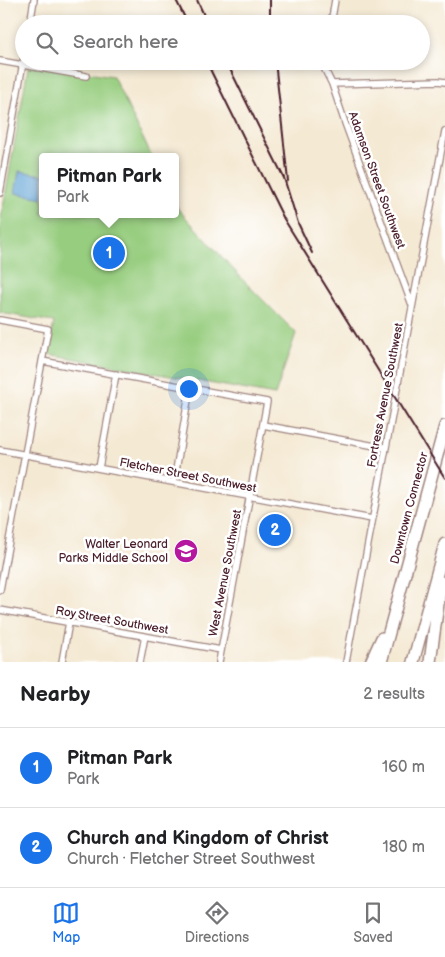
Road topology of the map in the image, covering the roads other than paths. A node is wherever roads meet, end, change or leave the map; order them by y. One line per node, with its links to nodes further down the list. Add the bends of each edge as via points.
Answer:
1 (34, 0): 3 (street)
2 (335, 0): 4 (street)
3 (32, 15)
4 (332, 15)
5 (0, 61): 6 (street)
6 (15, 64)
7 (21, 70): 14 (street)
8 (51, 70): 10 (street)
9 (325, 70): 12 (street, Adamson Street Southwest)
10 (86, 76)
11 (445, 82): 12 (street)
12 (332, 84): 15 (street, Adamson Street Southwest)
13 (445, 131): 15 (street, Fortress Avenue Southwest)
14 (0, 191)
15 (412, 307): 22 (street, Fortress Avenue Southwest)
16 (0, 320): 17 (street, via 48,329)
17 (42, 361): 18 (street); 24 (street)
18 (116, 374): 19 (street); 25 (street)
19 (190, 388): 20 (street, West Avenue Southwest, via 267,402); 26 (street)
20 (262, 425): 22 (street); 27 (street, West Avenue Southwest)
21 (445, 426): 32 (highway, Downtown Connector)
22 (386, 448): 28 (street, Fortress Avenue Southwest)
23 (0, 450): 24 (street, Fletcher Street Southwest)
24 (25, 455): 25 (street, Fletcher Street Southwest); 31 (street)
25 (99, 468): 26 (street, Fletcher Street Southwest)
26 (174, 482): 27 (street, Fletcher Street Southwest)
27 (250, 496): 28 (street, Fletcher Street Southwest); 36 (street, West Avenue Southwest)
28 (372, 519): 40 (street, Fortress Avenue Southwest)
29 (445, 544): 43 (highway)
30 (445, 551): 44 (highway)
31 (0, 590)
32 (400, 598): 41 (highway); 42 (highway)
33 (0, 610): 34 (street, Roy Street Southwest)
34 (69, 622): 35 (street, Roy Street Southwest); 37 (street)
35 (145, 636): 36 (street, Roy Street Southwest); 38 (street)
36 (221, 650): 39 (street, West Avenue Southwest)
37 (62, 662)
38 (140, 662)
39 (219, 662)
40 (346, 662)
41 (371, 662)
42 (381, 662)
43 (413, 662)
44 (430, 662)

